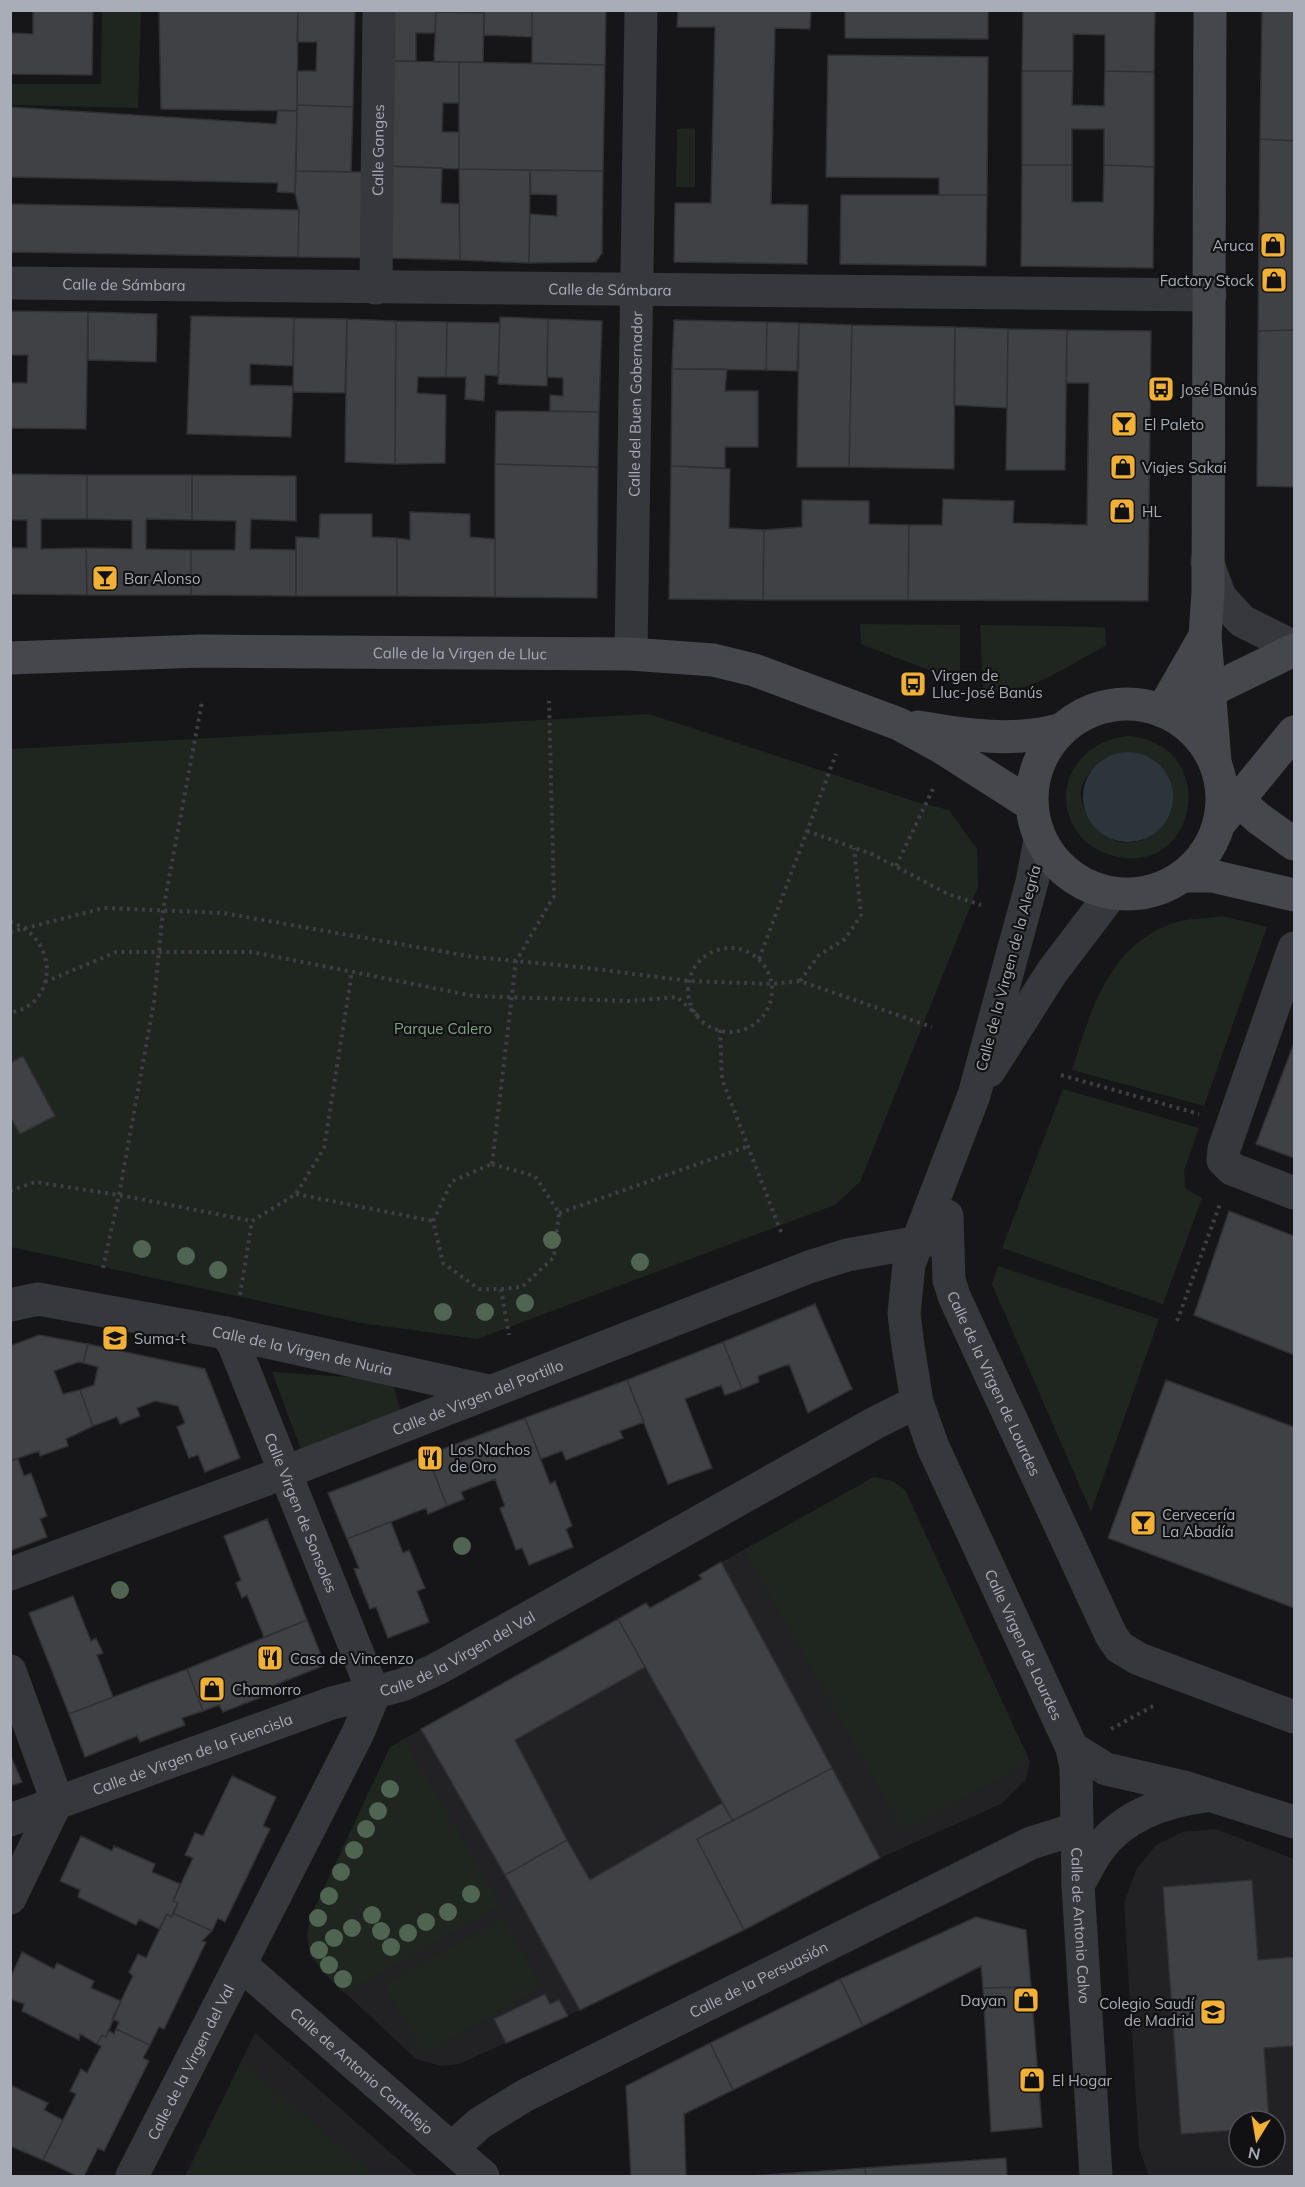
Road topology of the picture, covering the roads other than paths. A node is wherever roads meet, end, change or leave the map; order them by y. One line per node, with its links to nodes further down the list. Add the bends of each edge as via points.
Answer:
1 (379, 10): 5 (street, Calle Ganges)
2 (641, 10): 6 (street, Calle del Buen Gobernador)
3 (1210, 10): 7 (street)
4 (10, 283): 5 (street, Calle de Sámbara)
5 (376, 288): 6 (street, Calle de Sámbara)
6 (637, 291): 7 (street, Calle de Sámbara); 11 (street, Calle del Buen Gobernador)
7 (1210, 295): 8 (street)
8 (1207, 561): 9 (street); 10 (street, via 1220,597 1242,621)
9 (1205, 636): 13 (street); 14 (street)
10 (1294, 648): 13 (street)
11 (631, 654): 12 (street, Calle de la Virgen de Lluc, via 190,651); 15 (street, Calle de la Virgen de Lluc, via 729,663)
12 (10, 658)
13 (1209, 690): 14 (street); 18 (street)
14 (1164, 712): 16 (street, via 1141,705 1099,708); 18 (street, via 1184,722 1196,734)
15 (899, 724): 16 (street, Calle de la Virgen de Lluc, via 1014,737 1041,736); 19 (street, Calle de la Virgen de Lluc)
16 (1062, 729): 19 (street, via 1038,764)
17 (1294, 732): 18 (street)
18 (1224, 792): 21 (street); 22 (street, via 1207,852)
19 (1032, 805): 20 (street)
20 (1040, 840): 23 (street, via 1066,872 1085,885); 26 (street, Calle de la Virgen de la Alegría)
21 (1294, 844)
22 (1184, 876): 23 (street, via 1153,891); 24 (street, via 1212,876)
23 (1112, 893): 26 (street, Calle de la Virgen de la Alegría, via 1052,972)
24 (1294, 895)
25 (1294, 948): 28 (street, via 1223,1160 1232,1169)
26 (974, 1095): 27 (street, Calle de la Virgen de la Alegría)
27 (947, 1161): 29 (street, Calle de la Virgen de Lourdes)
28 (1294, 1193)
29 (931, 1240): 32 (street, Calle de Virgen del Portillo, via 847,1255 808,1267); 33 (street, Calle de la Virgen de Lourdes, via 909,1264 904,1314); 38 (street, Calle de la Virgen de Lourdes, via 1119,1647 1139,1659)
30 (10, 1305): 31 (street, Calle de la Virgen de Nuria, via 38,1299)
31 (226, 1333): 32 (street, Calle de la Virgen de Nuria); 34 (street, Calle Virgen de Sonsoles)
32 (489, 1391): 34 (street, Calle de Virgen del Portillo)
33 (917, 1402): 37 (street, Calle de la Virgen del Val, via 438,1669); 39 (street, Calle Virgen de Lourdes, via 933,1447)
34 (286, 1473): 35 (street, Calle de Virgen del Portillo); 37 (street, Calle Virgen de Sonsoles)
35 (10, 1574)
36 (10, 1671): 41 (street)
37 (374, 1694): 41 (street, Calle de Virgen de la Fuencisla, via 332,1703); 47 (street, Calle de la Virgen del Val, via 358,1733)
38 (1294, 1717)
39 (1072, 1748): 40 (street, via 1106,1769); 44 (street, Calle de Antonio Calvo, via 1076,1767)
40 (1214, 1795): 43 (street); 45 (street, via 1167,1803 1139,1815 1099,1849)
41 (57, 1801): 42 (street, Calle de Virgen de la Fuencisla); 46 (street)
42 (10, 1820)
43 (1294, 1822)
44 (1076, 1829): 45 (street, Calle de Antonio Calvo); 48 (street, Calle de la Persuasión, via 1031,1843 524,2096 480,2123)
45 (1078, 1885): 51 (street, Calle de Antonio Calvo)
46 (10, 1898)
47 (240, 1964): 48 (street, Calle de Antonio Cantalejo); 49 (street, Calle de la Virgen del Val)
48 (452, 2148): 50 (street, Calle de Antonio Cantalejo)
49 (132, 2176)
50 (483, 2176)
51 (1096, 2176)

